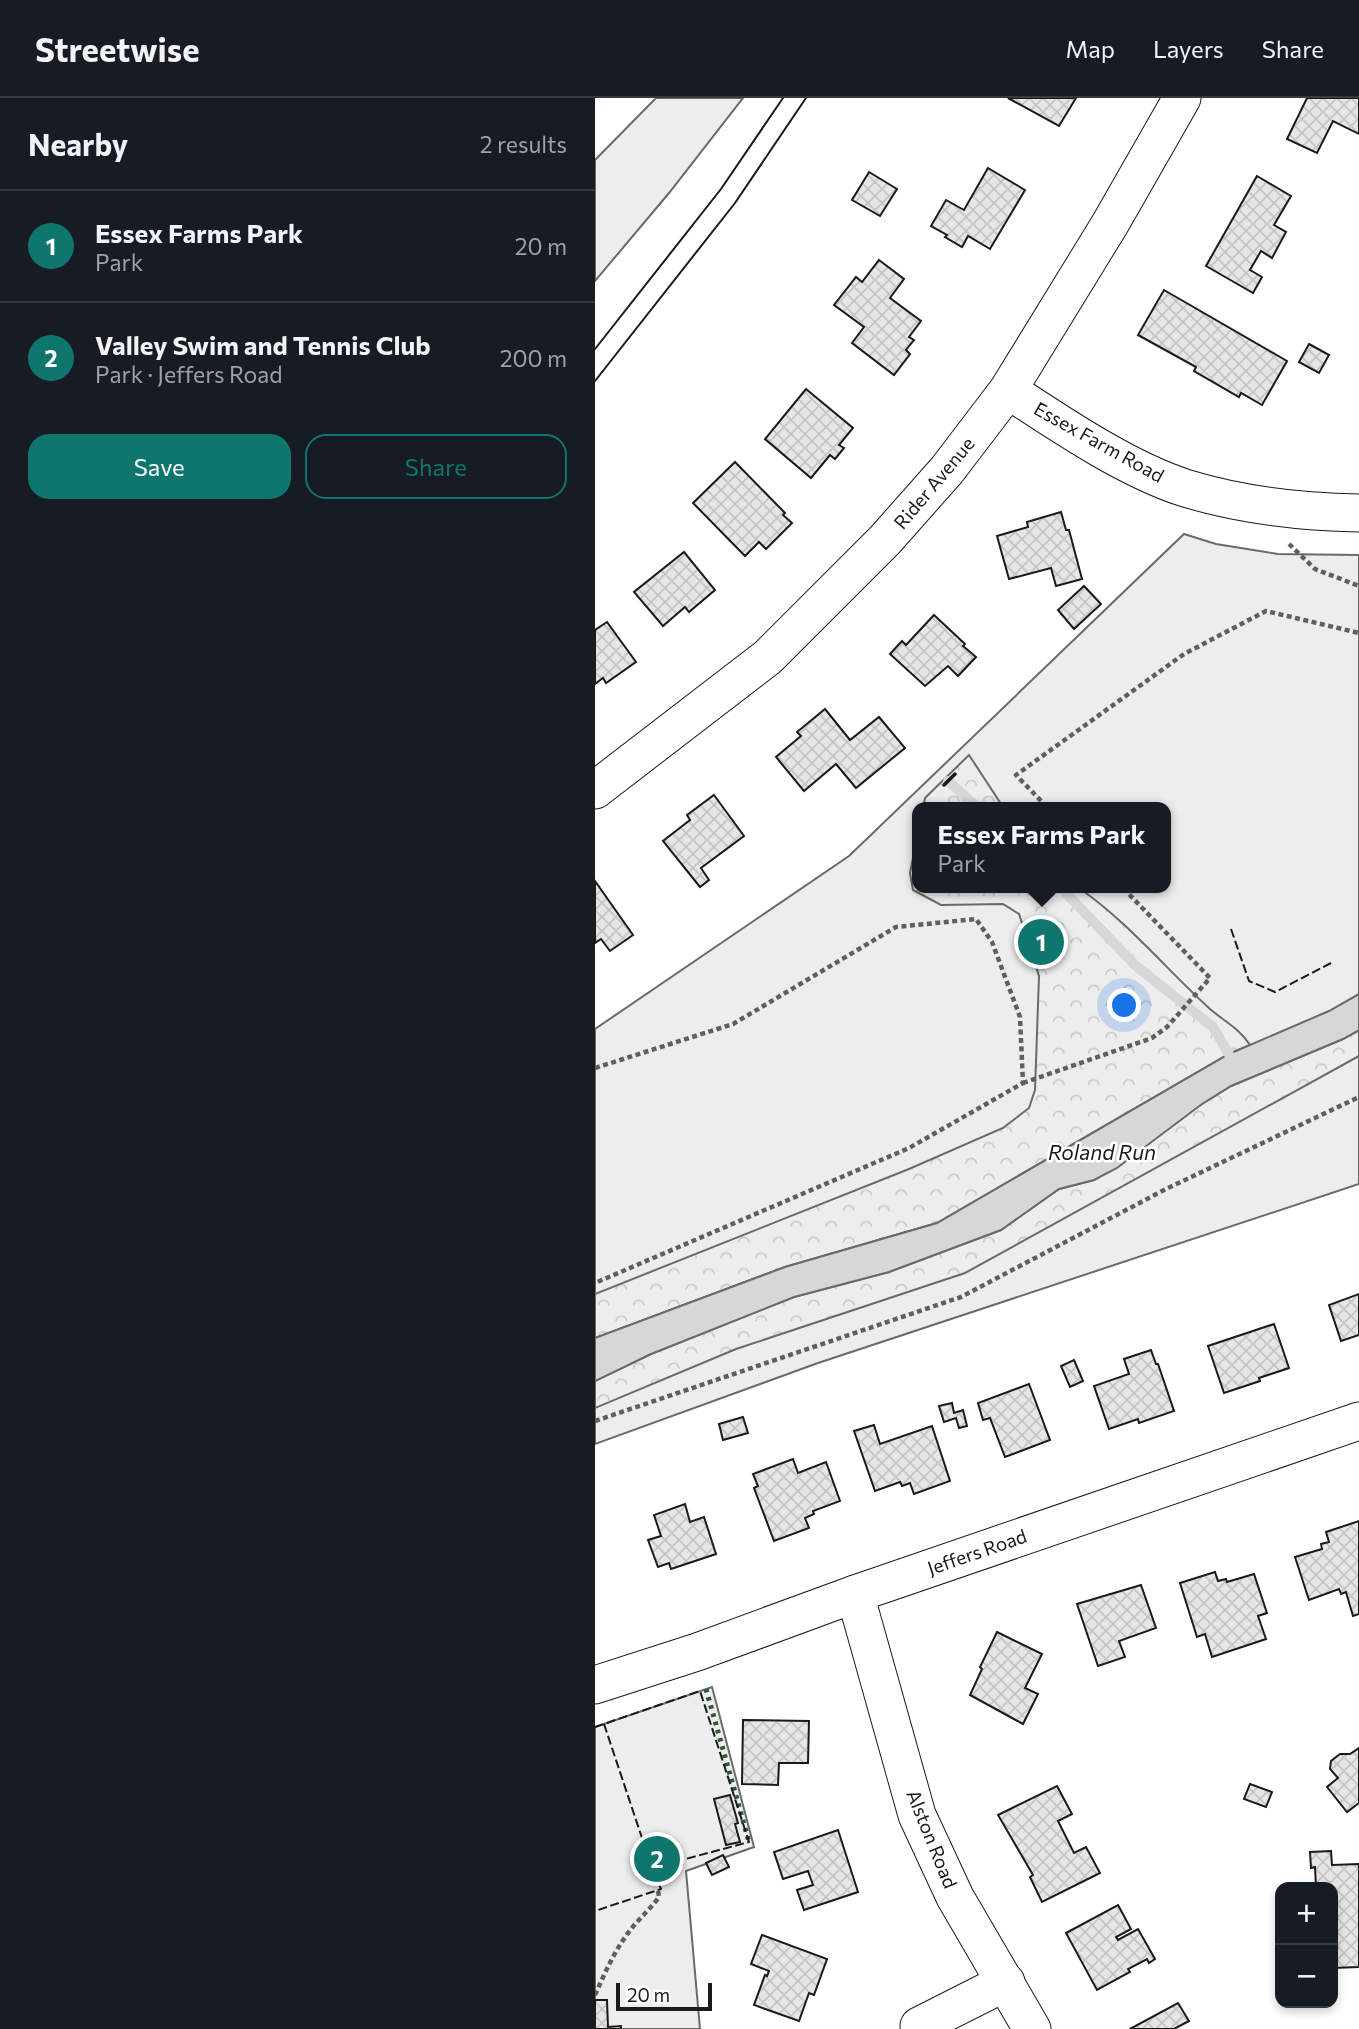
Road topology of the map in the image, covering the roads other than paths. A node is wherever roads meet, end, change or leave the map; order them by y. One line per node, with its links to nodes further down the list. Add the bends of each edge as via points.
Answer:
1 (1182, 98): 2 (street, Rider Avenue)
2 (1008, 390): 3 (street, Essex Farm Road, via 1137,467 1184,488 1314,512); 4 (street, Rider Avenue, via 962,452 885,540 768,657)
3 (1359, 513)
4 (595, 790)
5 (1359, 1421): 6 (street, Jeffers Road)
6 (855, 1594): 7 (street, Jeffers Road); 8 (street, Alston Road, via 918,1815 955,1897)
7 (595, 1685)
8 (1006, 1982): 9 (street); 10 (street, Alston Road)
9 (919, 2026)
10 (1032, 2029)

